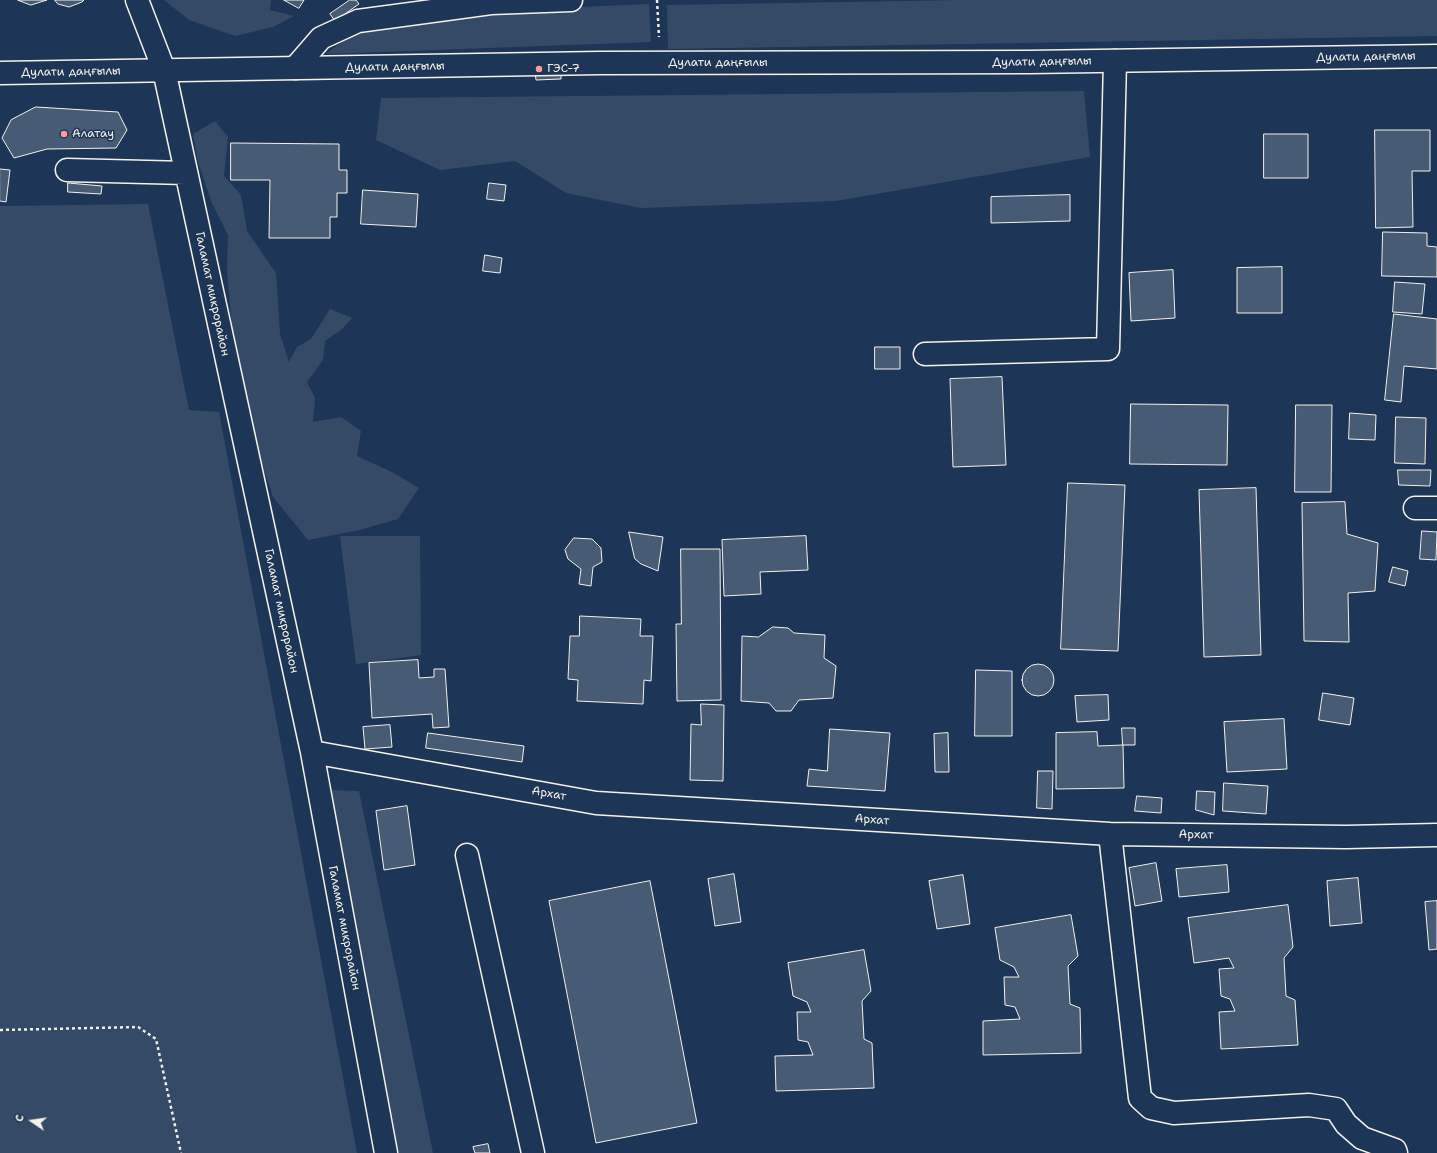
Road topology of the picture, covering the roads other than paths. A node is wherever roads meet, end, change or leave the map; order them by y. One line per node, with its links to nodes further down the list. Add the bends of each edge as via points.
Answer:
1 (137, 0): 6 (street, Галамат микрорайон)
2 (571, 0): 5 (street, via 491,3 358,21 321,38)
3 (1437, 56): 4 (street, Дулати даңғылы)
4 (1114, 61): 5 (street, Дулати даңғылы); 10 (street, via 1108,349)
5 (295, 68): 6 (street, Дулати даңғылы)
6 (164, 70): 7 (street, Дулати даңғылы); 9 (street, Галамат микрорайон)
7 (0, 73)
8 (67, 170): 9 (street)
9 (186, 173): 13 (street, Галамат микрорайон)
10 (925, 354)
11 (1415, 508): 12 (street)
12 (1437, 508)
13 (312, 752): 14 (street, Архат, via 596,803); 17 (street, Галамат микрорайон)
14 (1110, 834): 15 (street, Архат, via 1338,837); 19 (street, via 1140,1098 1151,1108 1174,1113 1309,1106 1336,1109 1346,1124 1362,1138 1395,1150)
15 (1437, 835)
16 (467, 855): 18 (street)
17 (386, 1153)
18 (533, 1153)
19 (1396, 1153)

